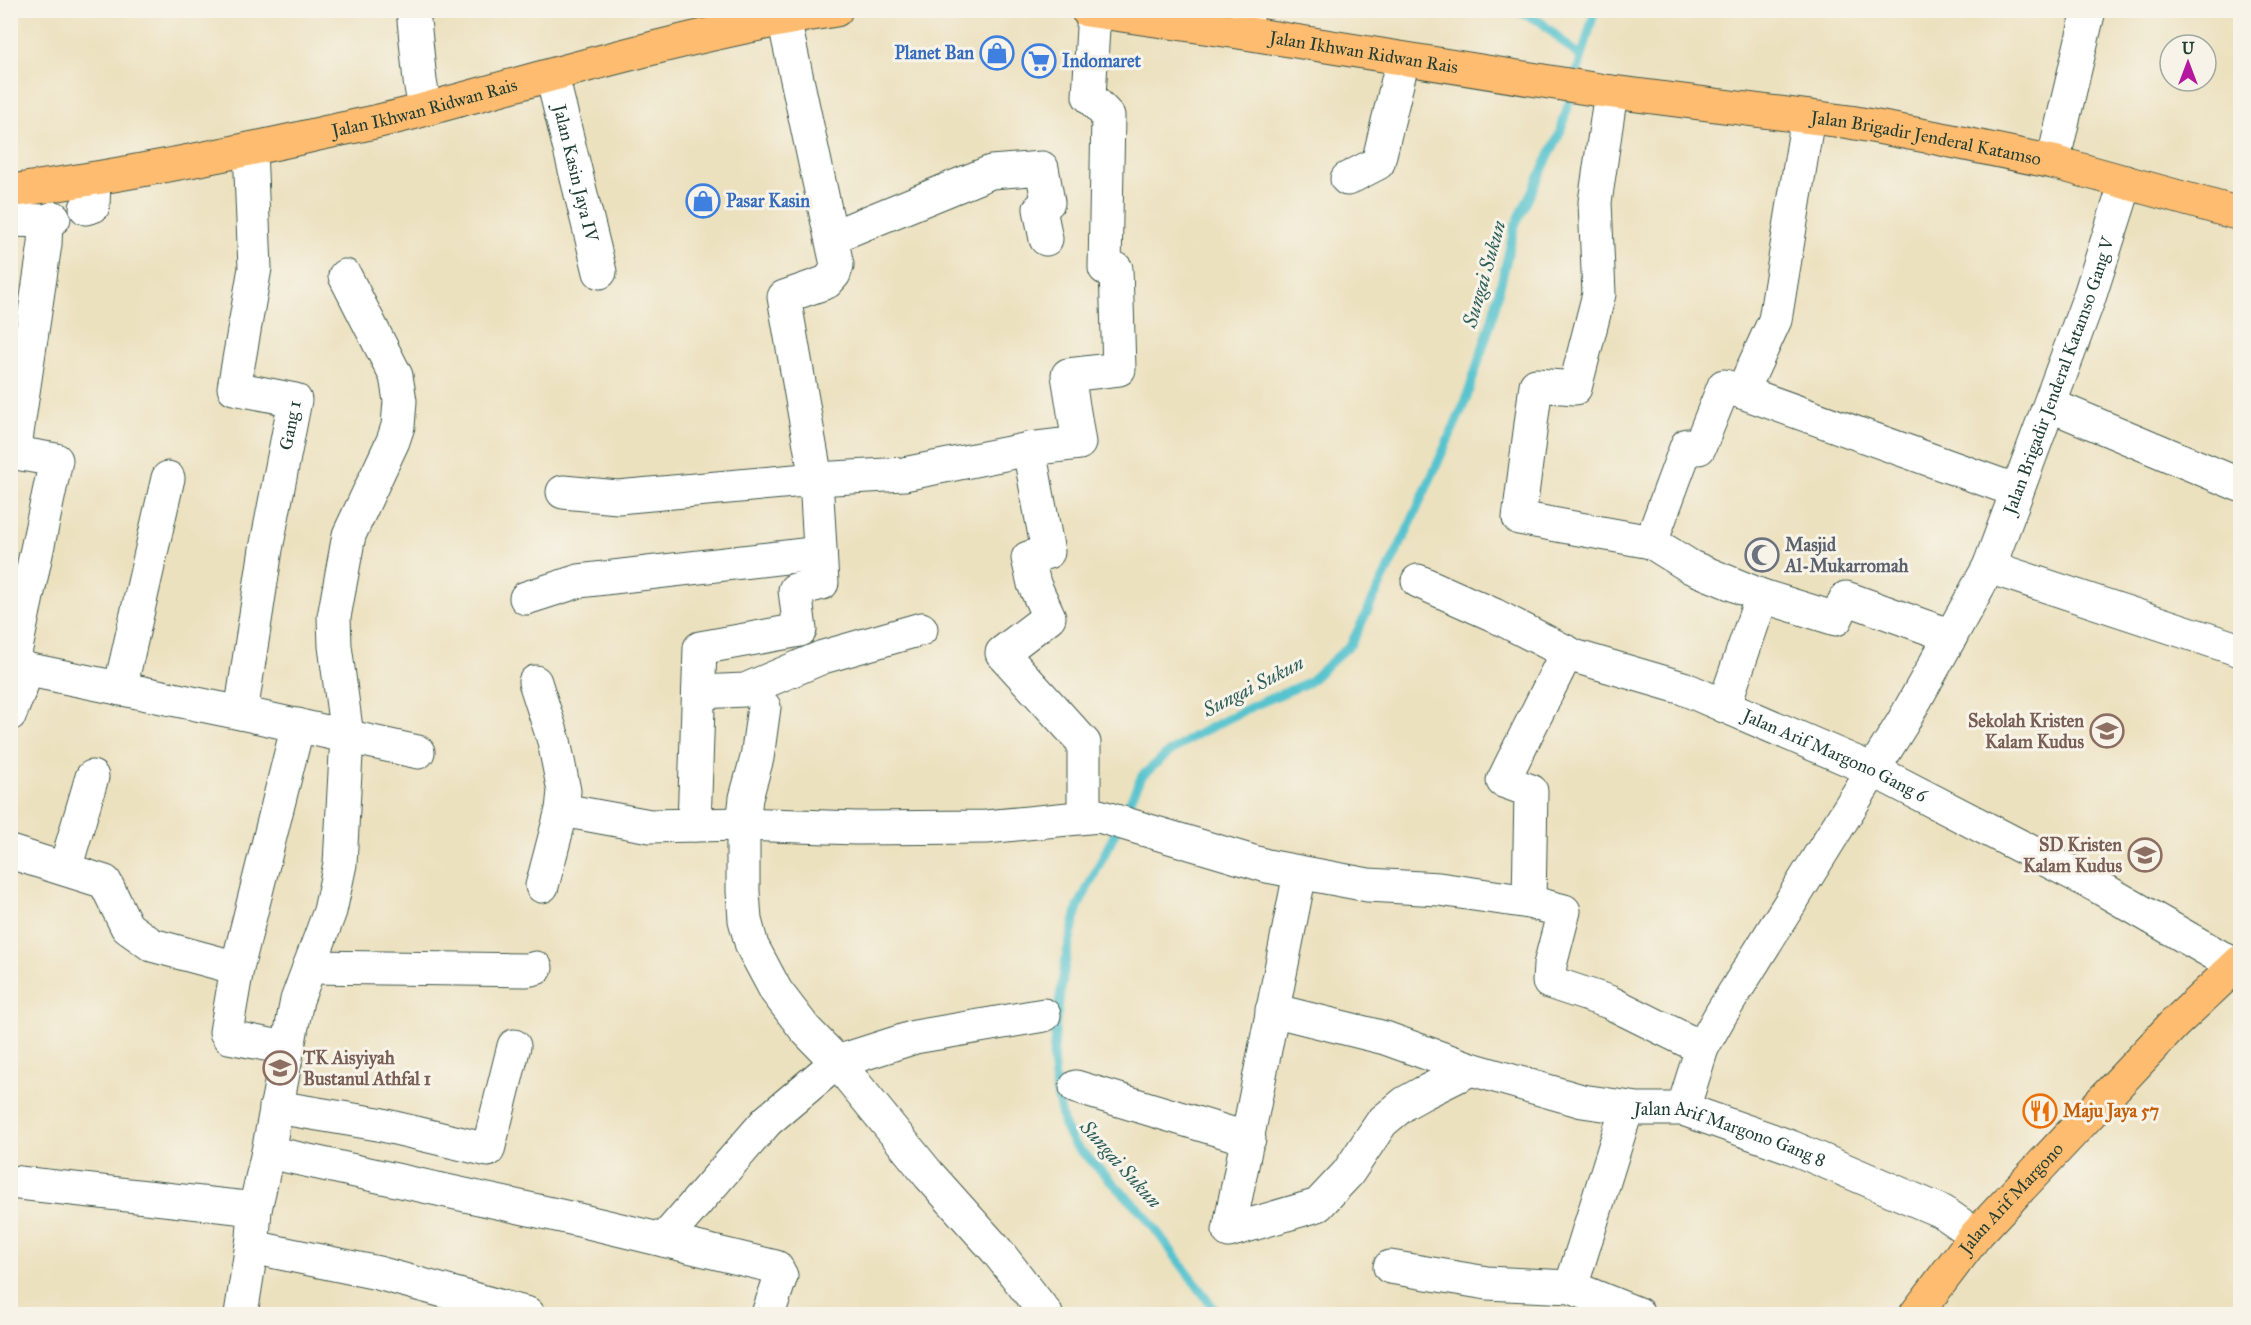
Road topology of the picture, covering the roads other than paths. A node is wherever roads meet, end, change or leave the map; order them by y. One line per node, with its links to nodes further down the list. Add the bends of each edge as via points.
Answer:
1 (413, 10): 11 (street)
2 (836, 10): 6 (main road, Jalan Ikhwan Ridwan Rais)
3 (1087, 10): 5 (main road, Jalan Ikhwan Ridwan Rais)
4 (2089, 10): 14 (street)
5 (1094, 11): 7 (main road, Jalan Ikhwan Ridwan Rais); 26 (street, via 1089,96 1108,116 1105,268 1116,269 1119,369 1068,375 1079,443)
6 (784, 19): 9 (main road, Jalan Ikhwan Ridwan Rais, via 681,41); 21 (street)
7 (1247, 22): 8 (main road, Jalan Ikhwan Ridwan Rais)
8 (1409, 60): 10 (main road, Jalan Ikhwan Ridwan Rais); 15 (street, via 1377,163)
9 (552, 76): 11 (main road, Jalan Ikhwan Ridwan Rais); 22 (street, Jalan Kasin Jaya IV)
10 (1608, 92): 12 (main road, Jalan Brigadir Jenderal Katamso); 33 (street, via 1595,202 1599,294 1575,388 1536,385 1519,518)
11 (425, 109): 13 (main road, Jalan Ikhwan Ridwan Rais)
12 (1808, 117): 14 (main road, Jalan Brigadir Jenderal Katamso); 24 (street, via 1775,320)
13 (250, 149): 17 (main road, Jalan Ikhwan Ridwan Rais, via 90,194); 49 (street, Gang 1, via 255,268 234,388 295,400 266,549)
14 (2053, 162): 16 (main road, Jalan Brigadir Jenderal Katamso)
15 (1347, 179)
16 (2126, 182): 18 (main road, Jalan Brigadir Jenderal Katamso); 25 (street, Jalan Brigadir Jenderal Katamso Gang V)
17 (10, 190)
18 (2241, 214)
19 (10, 220): 27 (street, via 50,220)
20 (1046, 239): 21 (street, via 1040,209 1048,201 1042,168 991,172)
21 (834, 246): 29 (street, via 837,265 827,282 784,297)
22 (600, 272)
23 (345, 276): 52 (street, via 396,376 400,400 396,434 349,535 334,617)
24 (1742, 392): 31 (street); 33 (street, via 1724,386 1699,448 1687,445)
25 (2050, 405): 30 (street); 31 (street, Jalan Brigadir Jenderal Katamso Gang V)
26 (1029, 449): 29 (street, via 904,474); 57 (street, via 1048,552 1028,558 1034,584 1049,617 1002,653 1084,743)
27 (12, 452): 43 (street, via 56,460)
28 (168, 478): 45 (street)
29 (816, 479): 32 (street, via 618,497); 34 (street)
30 (2241, 485)
31 (2018, 491): 35 (street, Jalan Brigadir Jenderal Katamso Gang V)
32 (562, 492)
33 (1651, 542): 37 (street, via 1691,567)
34 (820, 553): 38 (street, via 579,581); 46 (street, via 822,583 795,590 800,630 700,648)
35 (1989, 567): 40 (street, Jalan Brigadir Jenderal Katamso Gang V); 41 (street)
36 (1418, 581): 42 (street, Jalan Arif Margono Gang 6)
37 (1762, 596): 40 (street, via 1836,619 1846,598); 47 (street)
38 (526, 598)
39 (921, 629): 46 (street, via 823,657 745,690)
40 (1951, 636): 54 (street, Jalan Brigadir Jenderal Katamso Gang V)
41 (2241, 650)
42 (1567, 652): 47 (street, Jalan Arif Margono Gang 6, via 1683,688); 64 (street, via 1503,781 1531,791)
43 (16, 668): 45 (street); 50 (street)
44 (535, 681): 56 (street, via 554,741 564,791)
45 (120, 689): 49 (street)
46 (699, 692): 59 (street)
47 (1724, 706): 54 (street, Jalan Arif Margono Gang 6)
48 (764, 707): 58 (street)
49 (241, 713): 51 (street)
50 (10, 714)
51 (298, 725): 52 (street); 67 (street)
52 (347, 736): 53 (street); 66 (street, via 340,864 330,911)
53 (418, 752)
54 (1873, 770): 65 (street, Jalan Arif Margono Gang 6); 73 (street, Jalan Brigadir Jenderal Katamso Gang V)
55 (92, 777): 61 (street)
56 (562, 810): 59 (street, via 650,826); 63 (street)
57 (1092, 816): 58 (street, via 986,827); 62 (street)
58 (743, 824): 59 (street); 74 (street, via 745,920 752,946 776,991)
59 (694, 825)
60 (10, 852): 61 (street)
61 (65, 869): 67 (street, via 105,882 127,927 152,945)
62 (1300, 873): 64 (street, via 1368,885 1439,889); 69 (street)
63 (542, 886)
64 (1529, 903): 73 (street, via 1564,911 1549,982 1610,1002)
65 (2238, 964): 86 (main road, Jalan Arif Margono, via 2174,1024)
66 (309, 967): 68 (street); 72 (street)
67 (237, 968): 72 (street, via 227,1034)
68 (536, 968)
69 (1272, 1010): 75 (street, Jalan Arif Margono Gang 8, via 1385,1038); 80 (street)
70 (1044, 1015): 74 (street, via 915,1037)
71 (514, 1046): 81 (street)
72 (286, 1048): 77 (street)
73 (1702, 1048): 79 (street, Jalan Brigadir Jenderal Katamso Gang V)
74 (837, 1062): 87 (street, via 767,1121); 94 (street)
75 (1471, 1069): 78 (street, Jalan Arif Margono Gang 8, via 1582,1101); 80 (street, via 1405,1103 1382,1122 1348,1173 1318,1205 1229,1231)
76 (1076, 1087): 80 (street)
77 (276, 1107): 81 (street, via 378,1124); 82 (street)
78 (1628, 1108): 79 (street, Jalan Arif Margono Gang 8); 90 (street)
79 (1683, 1109): 86 (street, Jalan Arif Margono Gang 8, via 1791,1147 1943,1212)
80 (1249, 1139)
81 (488, 1150): 84 (street)
82 (268, 1152): 84 (street); 85 (street)
83 (10, 1182): 85 (street)
84 (475, 1197): 87 (street)
85 (255, 1209): 88 (street)
86 (1976, 1235): 96 (main road, Jalan Arif Margono)
87 (664, 1240): 93 (street, via 777,1267 781,1276)
88 (252, 1247): 91 (street); 92 (street, via 378,1273)
89 (1390, 1267): 90 (street, via 1487,1283)
90 (1571, 1287): 95 (street)
91 (241, 1314)
92 (528, 1314)
93 (768, 1314)
94 (1046, 1314)
95 (1638, 1314)
96 (1916, 1314)

